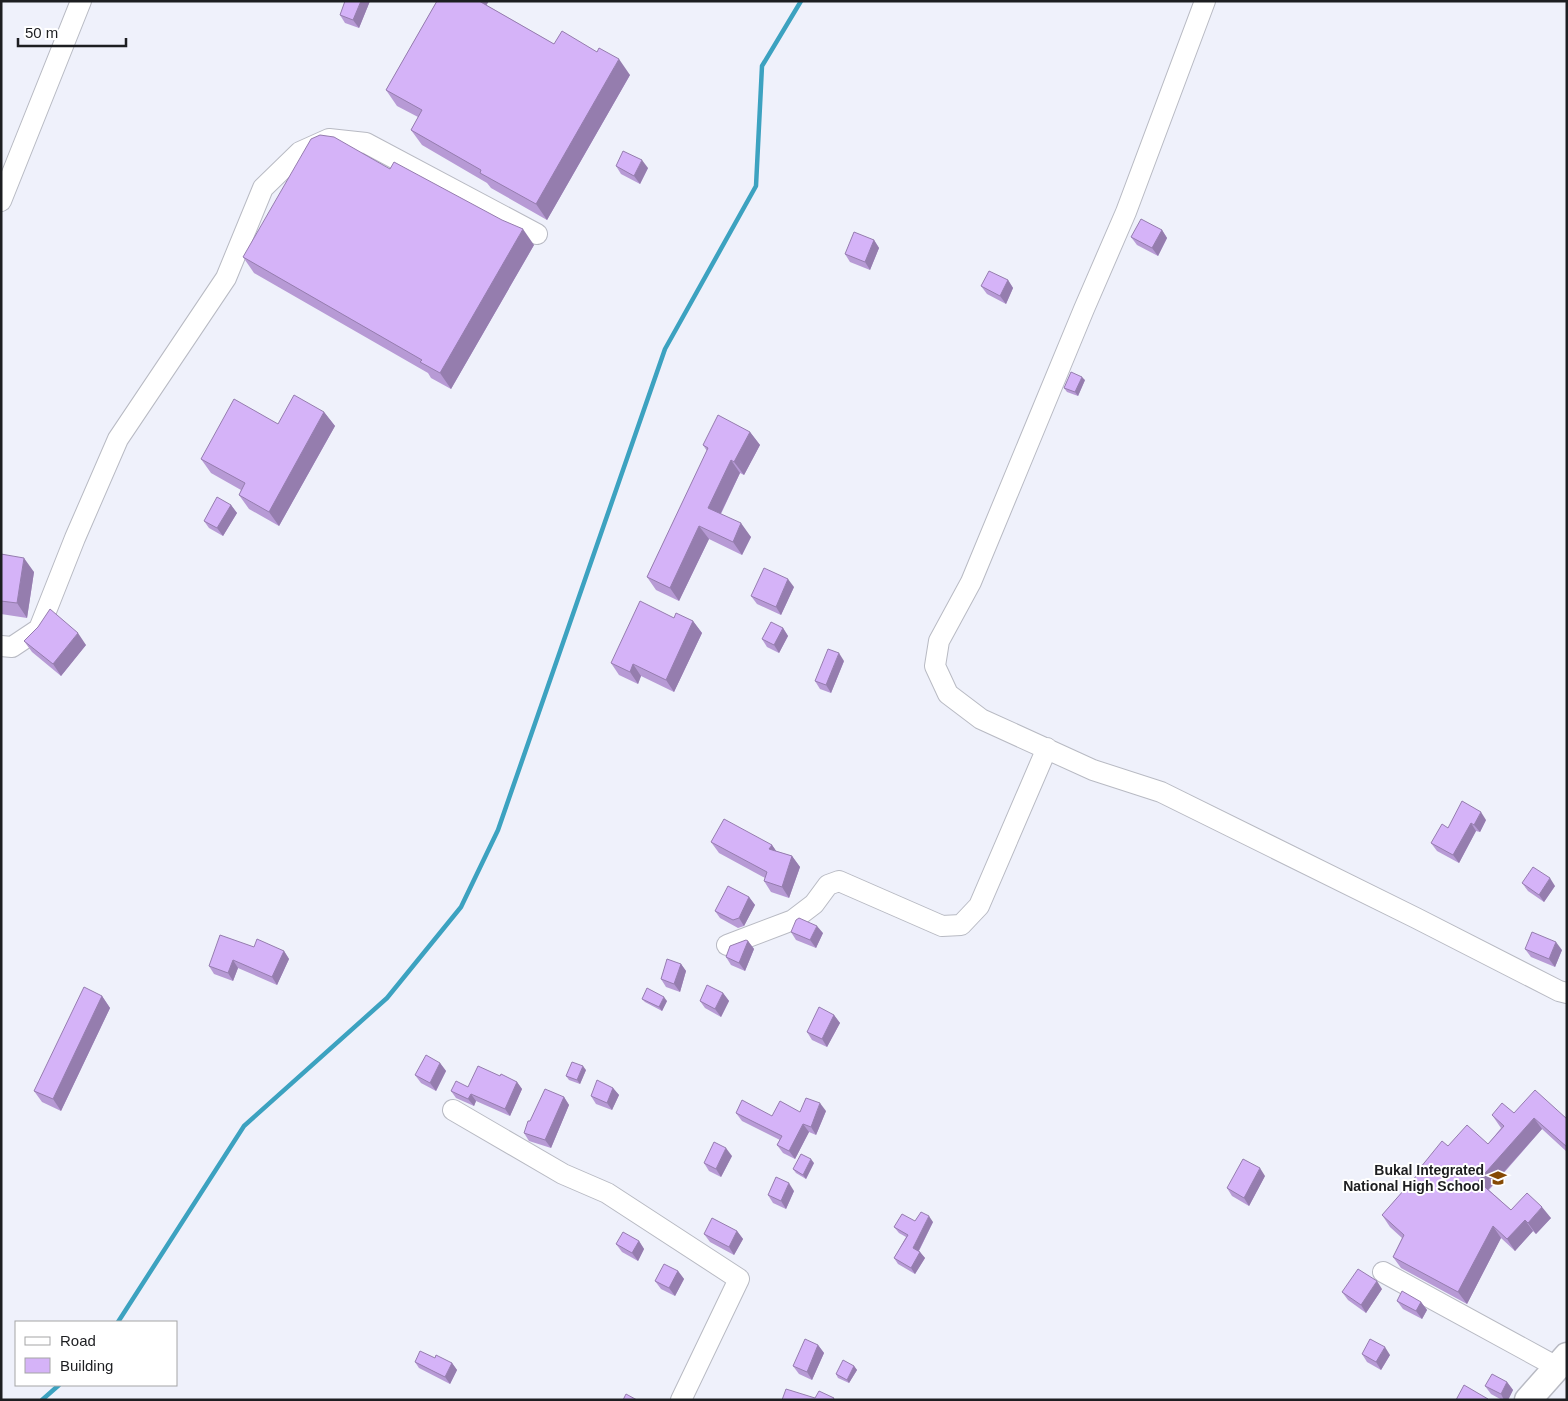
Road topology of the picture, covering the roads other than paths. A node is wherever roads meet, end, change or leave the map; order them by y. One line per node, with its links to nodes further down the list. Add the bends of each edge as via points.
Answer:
1 (81, 1): 3 (street)
2 (1204, 1): 6 (street, via 1126,212 971,582 938,641 935,666 948,694 981,718)
3 (1, 201)
4 (537, 234): 5 (street, via 366,143 329,138 300,152 263,188 226,278 118,439 39,629 12,647)
5 (1, 646)
6 (1046, 748): 7 (street, via 979,906 961,925 942,926 839,881 828,885 814,904 793,920); 8 (street, via 1093,770 1162,792)
7 (727, 945)
8 (1567, 993)
9 (453, 1110): 12 (street, via 563,1174 607,1194 739,1279)
10 (1383, 1272): 11 (street)
11 (1562, 1362): 13 (main road)
12 (682, 1400)
13 (1528, 1400)

